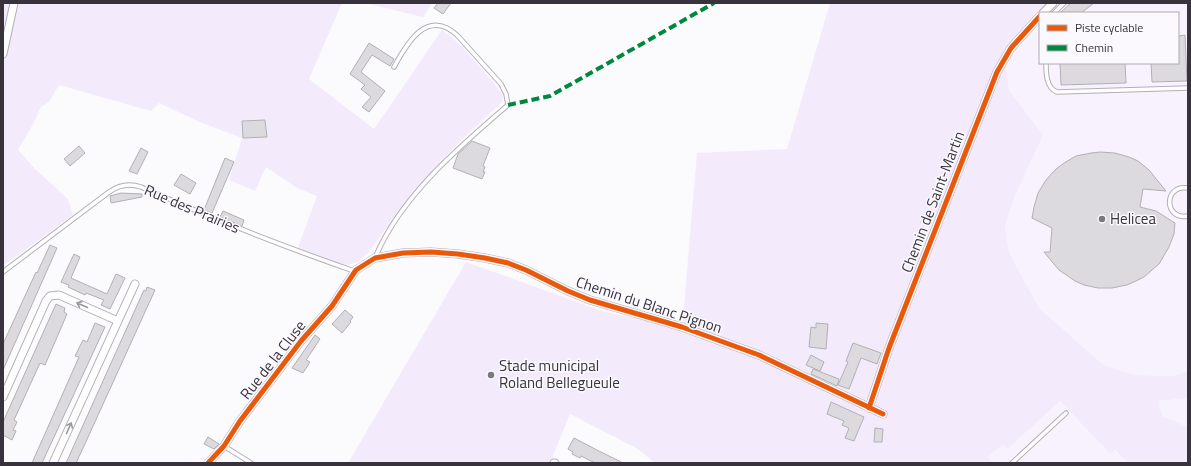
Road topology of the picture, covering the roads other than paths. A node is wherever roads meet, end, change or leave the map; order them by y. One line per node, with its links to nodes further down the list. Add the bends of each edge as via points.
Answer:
1 (14, 3): 7 (street)
2 (1053, 3): 4 (street)
3 (1064, 3): 5 (lane)
4 (1044, 12)
5 (1055, 12)
6 (1039, 17): 19 (street, Chemin de Saint-Martin, via 1011,48 999,68 889,348)
7 (3, 54)
8 (1046, 64): 10 (lane, via 1048,81 1056,92)
9 (394, 67): 13 (lane, via 404,49 421,30 428,26 440,25 457,35 501,84 508,105 452,156 413,197)
10 (1188, 88)
11 (1188, 188): 12 (lane, via 1174,191 1170,197 1170,208 1181,216)
12 (1188, 216)
13 (375, 258): 14 (street, Rue de la Cluse); 19 (street, Chemin du Blanc Pignon, via 431,252 508,263 590,300 690,330 759,355)
14 (354, 271): 15 (lane, Rue des Prairies, via 130,185 117,187 108,192); 22 (street, Rue de la Cluse, via 336,300 298,345 236,426)
15 (3, 272)
16 (135, 284): 17 (street)
17 (118, 321): 18 (street, one-way to 18, via 59,295 50,296); 23 (street, one-way to 17)
18 (3, 397)
19 (869, 408): 21 (street, Chemin du Blanc Pignon)
20 (1066, 413): 26 (lane)
21 (883, 414)
22 (224, 446): 24 (street, Rue de la Cluse); 25 (lane)
23 (53, 463)
24 (208, 463)
25 (251, 463)
26 (1012, 463)

